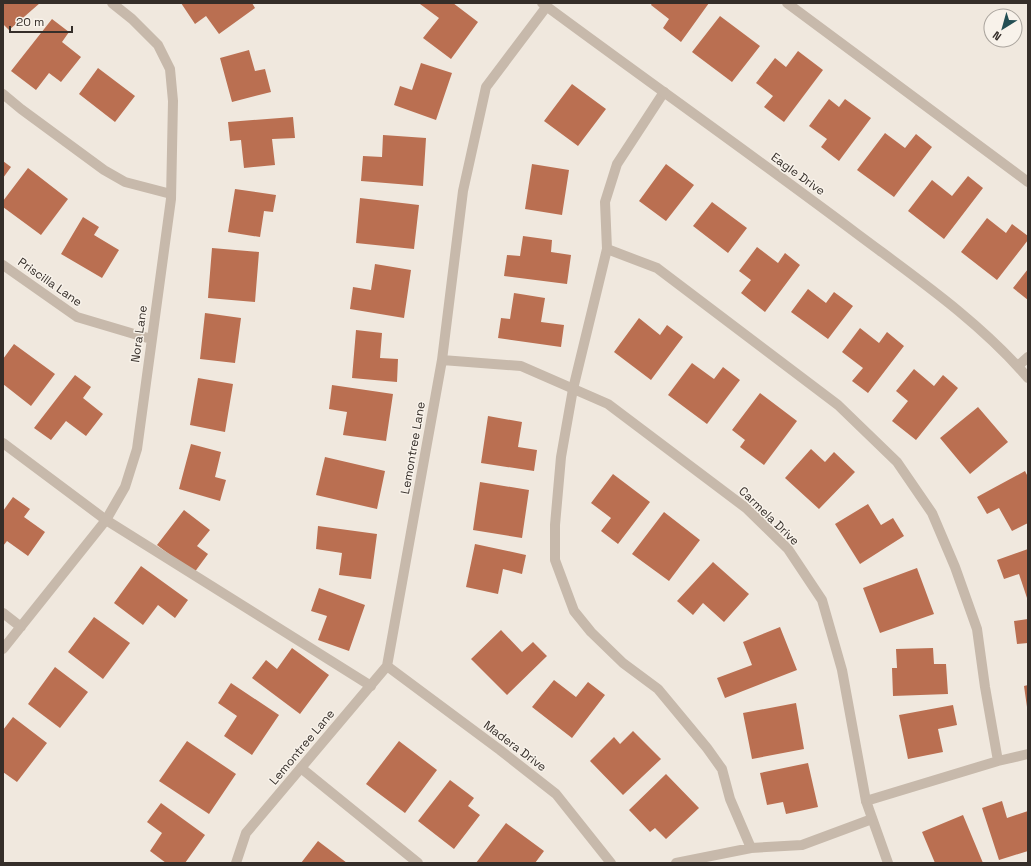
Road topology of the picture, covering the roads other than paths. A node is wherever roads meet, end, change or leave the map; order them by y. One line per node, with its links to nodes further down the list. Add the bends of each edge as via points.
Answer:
1 (112, 3): 7 (street, Nora Lane, via 158,45 170,69 173,101)
2 (787, 3): 6 (street)
3 (544, 5): 4 (street, Eagle Drive); 12 (street, Lemontree Lane, via 486,87 463,191)
4 (664, 92): 8 (street, via 617,164 605,202); 13 (street, Eagle Drive, via 957,309)
5 (3, 94): 7 (street, via 104,170 125,182)
6 (1028, 182)
7 (171, 194): 10 (street, Nora Lane)
8 (607, 249): 15 (street); 24 (street, via 657,268 838,405 897,462 932,513 977,629)
9 (3, 265): 10 (street, Priscilla Lane, via 76,317)
10 (152, 339): 17 (street, Nora Lane, via 137,449 125,487)
11 (1028, 357): 13 (street)
12 (442, 360): 15 (street, Carmela Drive, via 521,366); 21 (street, Lemontree Lane)
13 (1018, 366): 14 (street, Eagle Drive)
14 (1028, 378)
15 (573, 389): 26 (street, Carmela Drive, via 608,404 746,508 788,549 822,600 842,670); 28 (street, via 561,457 555,525 555,560 574,611 591,632 623,663 658,689 707,748 722,770 730,799)
16 (3, 443): 17 (street)
17 (106, 520): 19 (street, Nora Lane); 22 (street)
18 (3, 613): 19 (street)
19 (21, 627): 20 (street, Nora Lane)
20 (3, 649)
21 (387, 666): 22 (street, Lemontree Lane); 31 (street, Madera Drive, via 556,794)
22 (371, 686): 25 (street, Lemontree Lane)
23 (1028, 754): 24 (street)
24 (998, 761): 26 (street)
25 (301, 768): 29 (street, Lemontree Lane, via 246,833); 30 (street)
26 (866, 801): 27 (street, Carmela Drive)
27 (872, 819): 28 (street, via 802,845); 33 (street, Carmela Drive)
28 (751, 848): 32 (street)
29 (236, 863)
30 (418, 863)
31 (611, 863)
32 (676, 863)
33 (888, 863)

